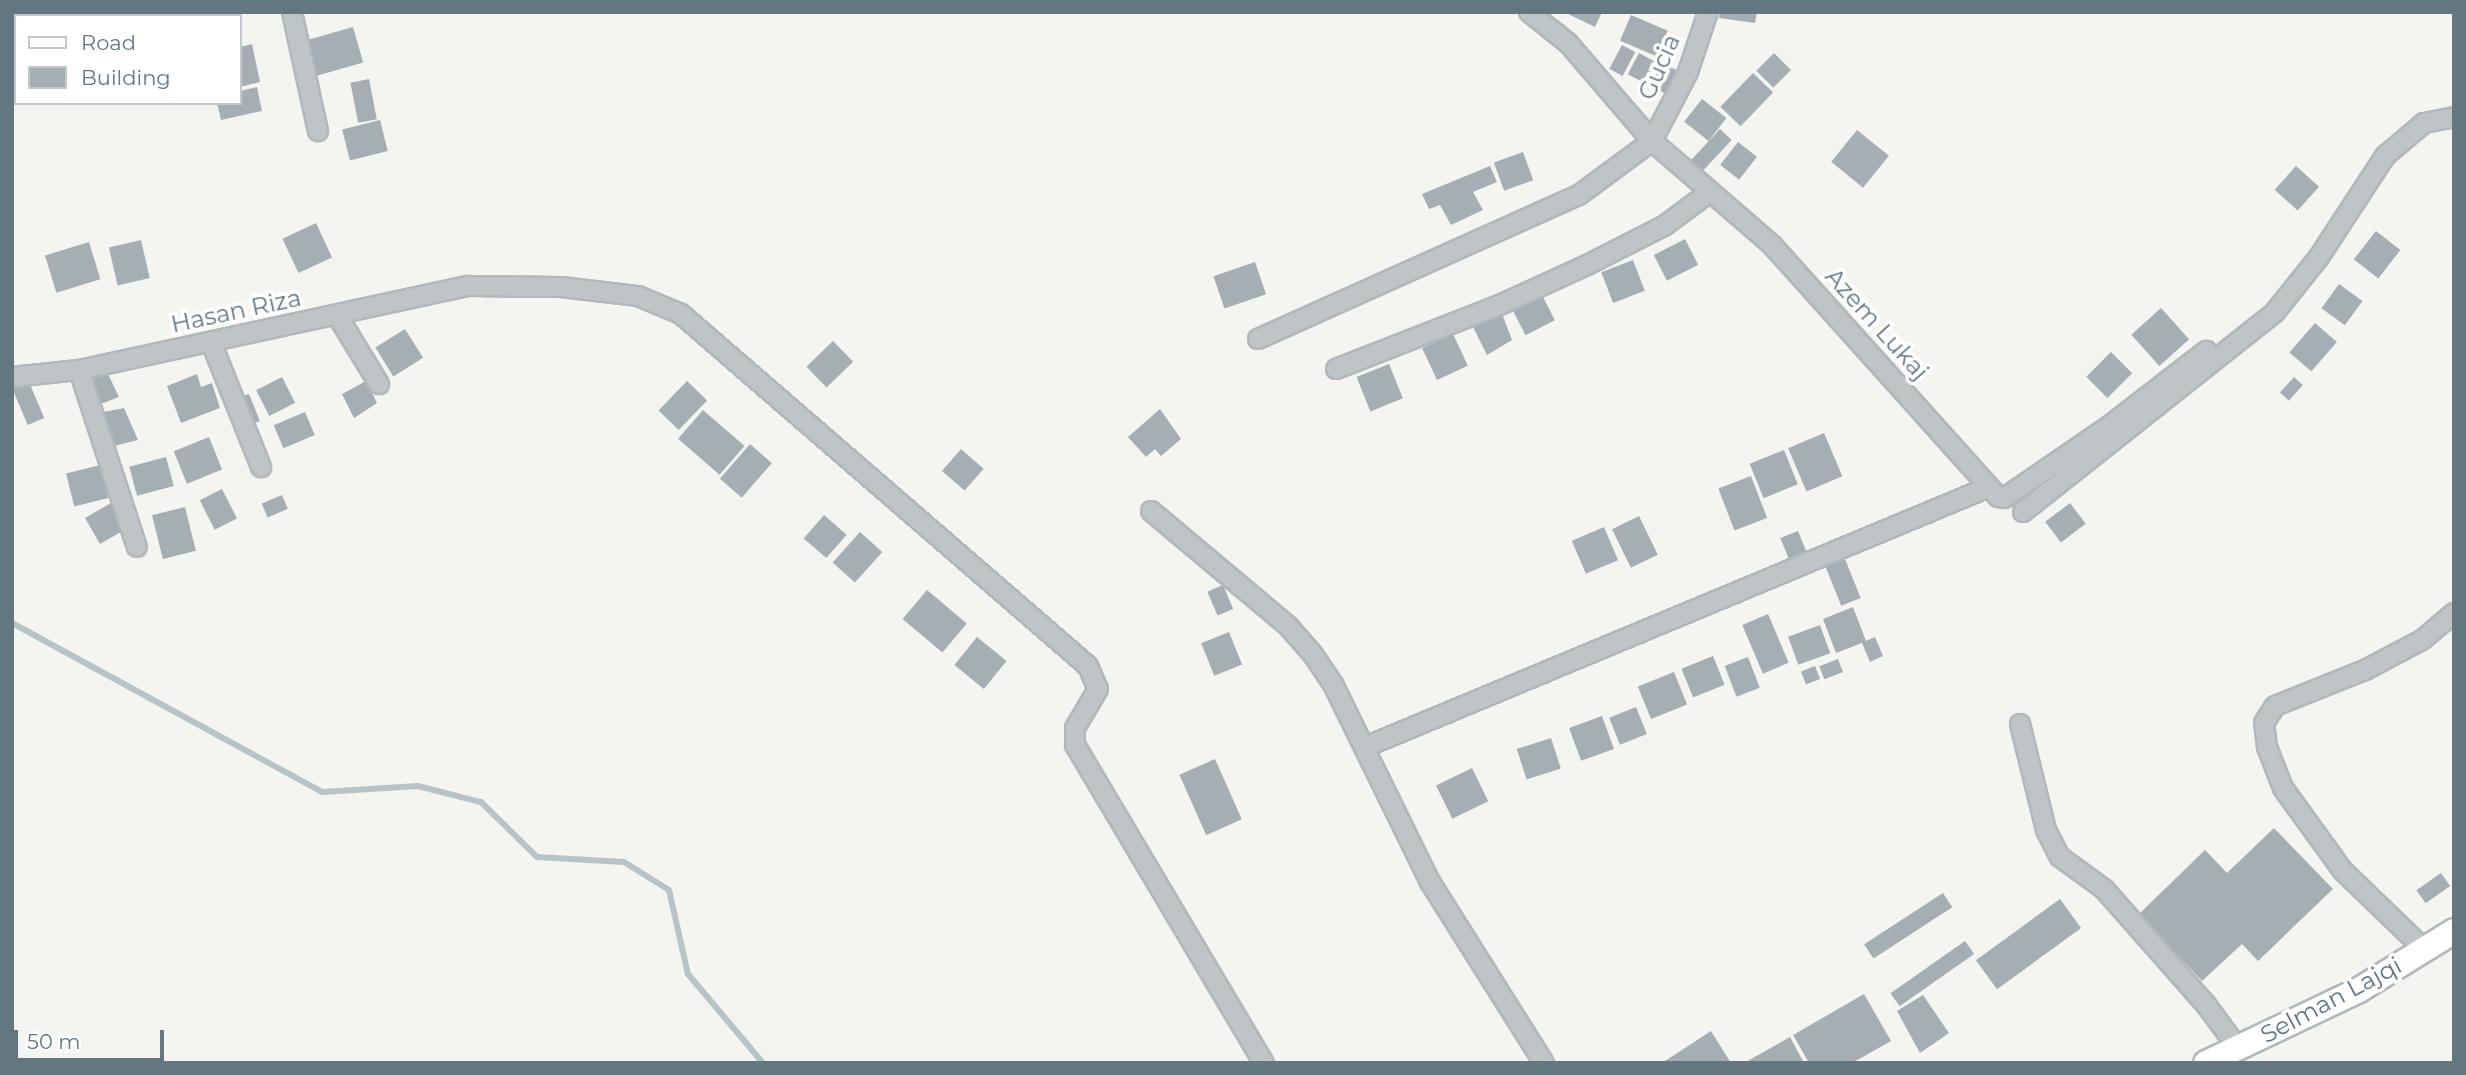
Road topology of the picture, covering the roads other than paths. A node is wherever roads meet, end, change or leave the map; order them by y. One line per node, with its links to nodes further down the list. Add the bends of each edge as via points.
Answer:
1 (292, 12): 5 (street)
2 (1529, 12): 6 (street, Azem Lukaj, via 1568,43)
3 (1708, 12): 6 (street, Gucia, via 1688,72)
4 (2454, 117): 19 (street, via 2424,123 2385,156 2319,257 2275,312)
5 (318, 131)
6 (1652, 141): 7 (street, Azem Lukaj); 9 (street, via 1579,195)
7 (1710, 192): 12 (street, via 1664,226 1587,265); 17 (street, Azem Lukaj, via 1772,245)
8 (337, 315): 10 (street, Hasan Riza); 15 (street); 27 (street, Hasan Riza, via 468,286 561,287 638,296 681,314 1088,666 1098,689 1074,728 1075,745)
9 (1258, 339)
10 (211, 342): 13 (street, Hasan Riza); 16 (street)
11 (2206, 352): 17 (street, via 2004,498)
12 (1336, 369)
13 (79, 370): 14 (street, Hasan Riza); 20 (street)
14 (12, 377)
15 (379, 384)
16 (261, 467)
17 (1989, 487): 23 (street)
18 (1151, 512): 23 (street, via 1296,636 1333,684)
19 (2023, 512)
20 (137, 547)
21 (2454, 612): 25 (street, via 2422,640 2365,670 2275,706 2264,723 2267,747 2283,788 2343,871)
22 (2020, 724): 26 (street, via 2046,830 2060,857 2104,889)
23 (1365, 747): 28 (street, via 1430,882)
24 (2454, 932): 25 (street, Selman Lajqi)
25 (2424, 950): 26 (street, Selman Lajqi, via 2359,990)
26 (2238, 1048): 29 (street, Selman Lajqi)
27 (1264, 1063)
28 (1544, 1063)
29 (2206, 1063)

